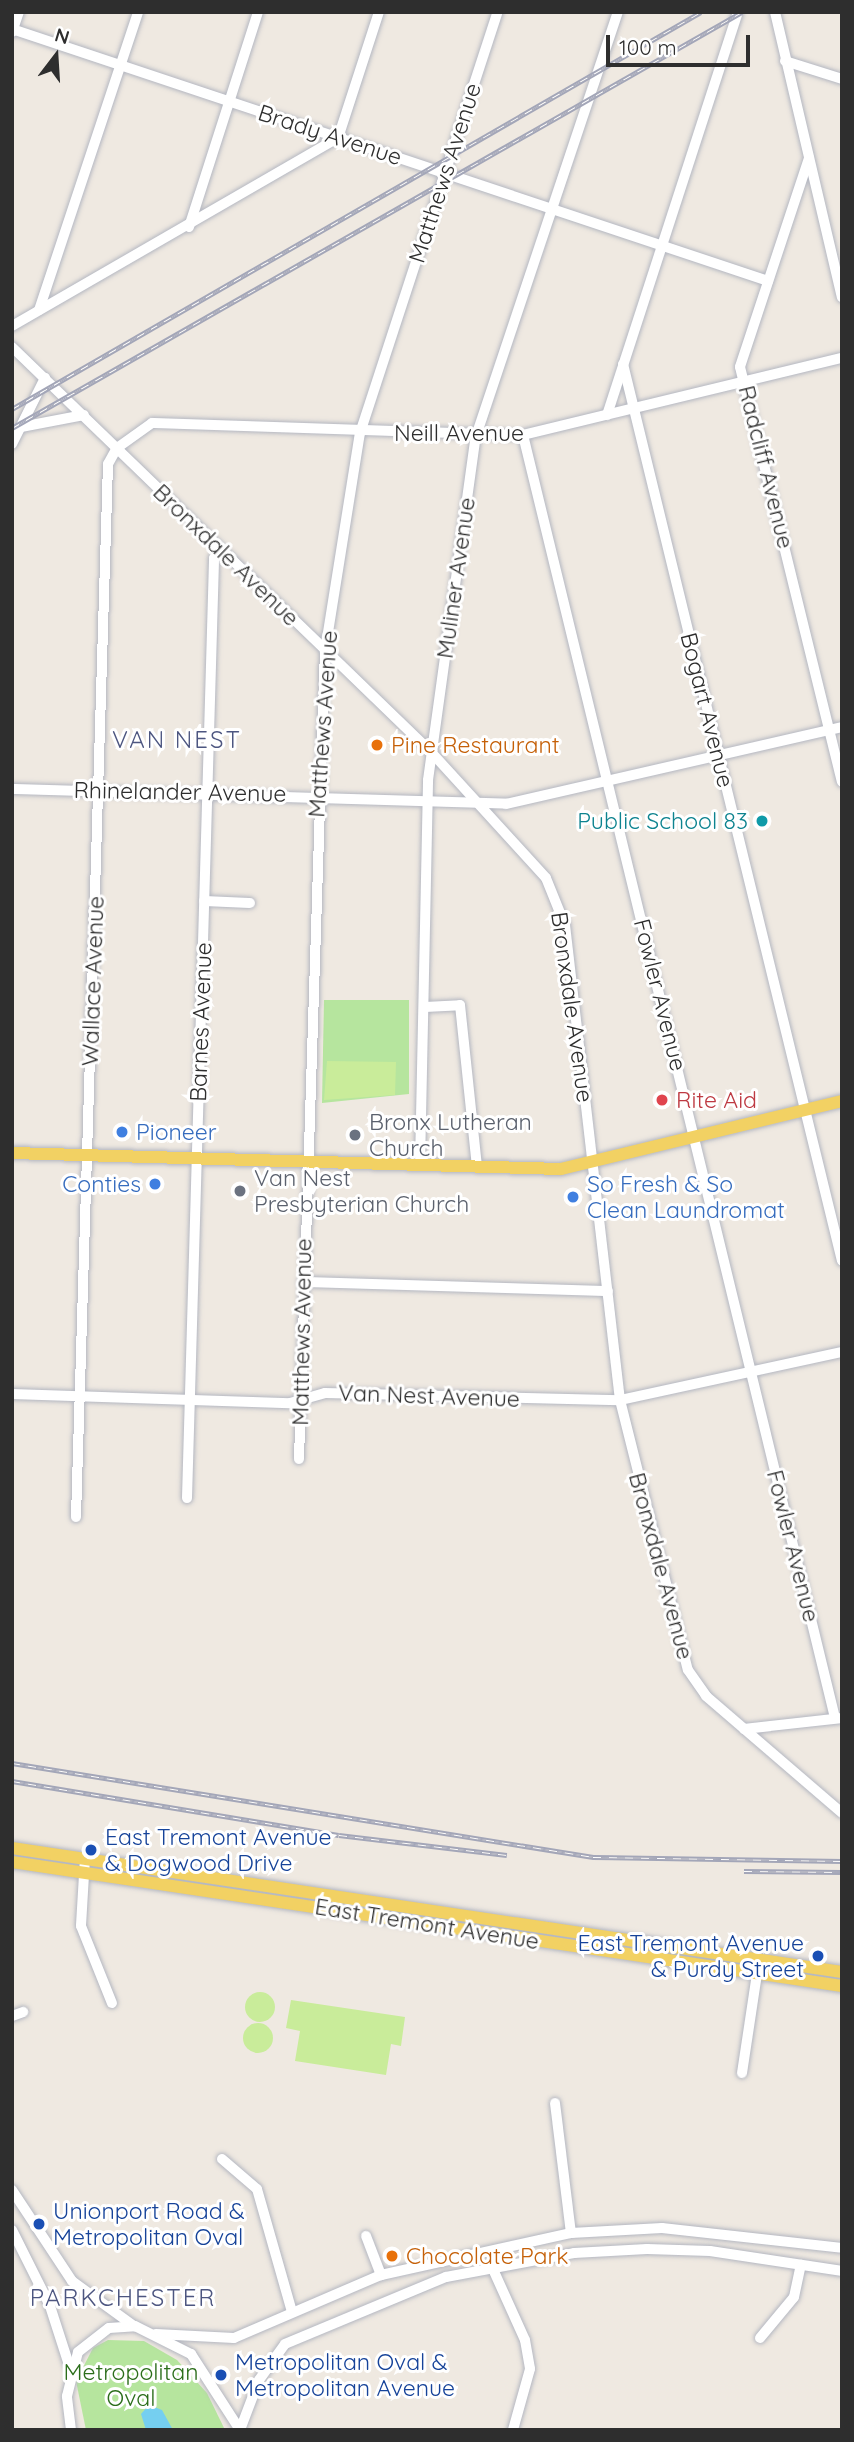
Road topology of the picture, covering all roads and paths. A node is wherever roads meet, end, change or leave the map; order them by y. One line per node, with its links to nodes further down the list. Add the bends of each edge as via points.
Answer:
1 (19, 12): 9 (street)
2 (138, 12): 11 (street)
3 (258, 12): 13 (street)
4 (379, 12): 14 (street)
5 (498, 12): 16 (street, Matthews Avenue)
6 (618, 12): 19 (street, Muliner Avenue)
7 (738, 12): 21 (street)
8 (775, 12): 10 (street)
9 (12, 30): 11 (street, Brady Avenue)
10 (785, 61): 12 (street); 15 (street)
11 (121, 65): 13 (street, Brady Avenue); 24 (street)
12 (842, 79)
13 (229, 102): 14 (street, Brady Avenue); 20 (street)
14 (338, 138): 16 (street, Brady Avenue); 20 (street)
15 (809, 158): 17 (street, Radcliff Avenue); 18 (street)
16 (445, 173): 19 (street, Brady Avenue); 35 (street, Matthews Avenue)
17 (798, 192): 18 (street); 22 (street, Radcliff Avenue)
18 (818, 197): 23 (street)
19 (553, 209): 21 (street, Brady Avenue); 37 (street, Muliner Avenue)
20 (189, 227): 24 (street)
21 (661, 245): 22 (street, Brady Avenue); 28 (street)
22 (768, 281): 30 (street, Radcliff Avenue, via 740,367)
23 (842, 297)
24 (39, 310): 25 (street)
25 (12, 326)
26 (12, 347): 29 (street, Bronxdale Avenue)
27 (842, 358): 30 (street, Neill Avenue)
28 (623, 363): 31 (street, Bogart Avenue); 33 (street)
29 (45, 378): 32 (street, Bronxdale Avenue); 34 (street)
30 (746, 381): 31 (street, Neill Avenue); 43 (street, Radcliff Avenue)
31 (634, 408): 33 (street, Neill Avenue); 45 (street, Bogart Avenue)
32 (84, 415): 34 (street); 39 (street, Bronxdale Avenue)
33 (607, 415): 36 (street, Neill Avenue)
34 (21, 427): 38 (street)
35 (360, 433): 37 (street, Neill Avenue); 39 (street, Neill Avenue, via 152,423); 41 (street, Matthews Avenue)
36 (523, 435): 37 (street, Neill Avenue); 47 (street, Fowler Avenue)
37 (476, 436): 44 (street, Muliner Avenue)
38 (12, 444)
39 (117, 448): 40 (street, Bronxdale Avenue); 49 (street, Wallace Avenue, via 108,464)
40 (222, 551): 41 (street, Bronxdale Avenue); 50 (street, Barnes Avenue, via 214,558)
41 (325, 651): 44 (street, Bronxdale Avenue); 51 (street, Matthews Avenue)
42 (842, 727): 43 (street, Rhinelander Avenue)
43 (829, 730): 45 (street, Rhinelander Avenue); 46 (street, Radcliff Avenue)
44 (432, 753): 52 (street, Muliner Avenue); 53 (street, Bronxdale Avenue)
45 (719, 757): 47 (street, Rhinelander Avenue); 58 (street, Bogart Avenue)
46 (842, 782)
47 (608, 784): 53 (street, Rhinelander Avenue, via 517,803); 59 (street, Fowler Avenue)
48 (12, 789): 49 (street, Rhinelander Avenue)
49 (98, 791): 50 (street, Rhinelander Avenue); 61 (street, Wallace Avenue)
50 (208, 794): 51 (street, Rhinelander Avenue); 54 (street, Barnes Avenue)
51 (317, 795): 52 (street, Rhinelander Avenue); 63 (street, Matthews Avenue)
52 (429, 798): 53 (street, Rhinelander Avenue); 56 (street, Muliner Avenue)
53 (480, 802): 64 (street, Bronxdale Avenue, via 556,898)
54 (204, 901): 55 (street); 62 (street, Barnes Avenue)
55 (250, 903)
56 (425, 1007): 65 (street, Muliner Avenue); 66 (street, via 460,1005)
57 (842, 1101): 58 (main road)
58 (805, 1110): 59 (main road); 67 (street, Bogart Avenue)
59 (694, 1137): 64 (main road); 71 (street, Fowler Avenue)
60 (12, 1153): 61 (main road)
61 (87, 1156): 62 (main road); 73 (street, Wallace Avenue)
62 (197, 1159): 63 (main road); 74 (street, Barnes Avenue)
63 (306, 1162): 65 (main road); 68 (street, Matthews Avenue)
64 (593, 1163): 66 (main road, via 561,1170); 69 (street, Bronxdale Avenue)
65 (419, 1165): 66 (main road)
66 (477, 1167)
67 (842, 1261)
68 (303, 1282): 69 (street); 76 (street, Matthews Avenue)
69 (608, 1292): 75 (street, Bronxdale Avenue)
70 (842, 1352): 71 (street, Van Nest Avenue)
71 (752, 1373): 75 (street, Van Nest Avenue); 80 (street, Fowler Avenue)
72 (12, 1394): 73 (street, Van Nest Avenue)
73 (80, 1396): 74 (street, Van Nest Avenue); 79 (street, Wallace Avenue)
74 (190, 1399): 76 (street, Van Nest Avenue); 78 (street, Barnes Avenue)
75 (620, 1400): 76 (street, Van Nest Avenue, via 325,1393); 81 (street, Bronxdale Avenue, via 688,1670 700,1690)
76 (299, 1401): 77 (street, Matthews Avenue)
77 (299, 1459)
78 (187, 1498)
79 (76, 1517)
80 (838, 1718): 81 (street)
81 (744, 1729): 82 (street, Bronxdale Avenue)
82 (842, 1813)
83 (12, 1847): 84 (main road, East Tremont Avenue)
84 (85, 1858): 86 (street); 87 (main road, East Tremont Avenue)
85 (12, 1862): 86 (main road, East Tremont Avenue)
86 (83, 1872): 88 (main road, East Tremont Avenue); 100 (street, via 81,1926)
87 (274, 1886): 88 (main road); 89 (main road, East Tremont Avenue)
88 (272, 1900): 89 (main road, East Tremont Avenue)
89 (330, 1902): 90 (main road, East Tremont Avenue); 91 (main road, East Tremont Avenue)
90 (397, 1905): 91 (main road); 92 (main road, East Tremont Avenue)
91 (395, 1919): 93 (main road, East Tremont Avenue)
92 (500, 1920): 93 (main road); 94 (main road, East Tremont Avenue)
93 (498, 1934): 95 (main road, East Tremont Avenue)
94 (642, 1942): 95 (main road); 96 (main road, East Tremont Avenue)
95 (640, 1956): 98 (main road, East Tremont Avenue)
96 (759, 1960): 97 (main road, East Tremont Avenue); 98 (street)
97 (842, 1972)
98 (757, 1974): 99 (main road, East Tremont Avenue); 103 (street)
99 (842, 1986)
100 (111, 2004)
101 (23, 2012): 102 (street)
102 (12, 2016)
103 (742, 2073)
104 (555, 2103): 109 (street)
105 (222, 2160): 119 (street, via 257,2189)
106 (12, 2190): 120 (street, via 72,2281)
107 (12, 2230): 123 (street, via 50,2306)
108 (708, 2231): 109 (street); 111 (street); 112 (street)
109 (571, 2233): 113 (street)
110 (366, 2235): 117 (street)
111 (842, 2248)
112 (706, 2250): 114 (street); 115 (street, via 574,2253)
113 (438, 2260): 117 (street); 118 (street)
114 (802, 2265): 116 (street); 122 (street, via 794,2297)
115 (492, 2267): 118 (street); 126 (street, via 525,2340 530,2369)
116 (842, 2271)
117 (381, 2275): 119 (street)
118 (443, 2278): 125 (street, via 285,2344 259,2380)
119 (292, 2312): 121 (street, via 233,2338)
120 (135, 2326): 121 (street); 123 (street, via 97,2333)
121 (156, 2334): 125 (street, via 205,2368)
122 (760, 2338)
123 (70, 2368): 124 (street)
124 (69, 2428)
125 (240, 2430)
126 (513, 2430)

